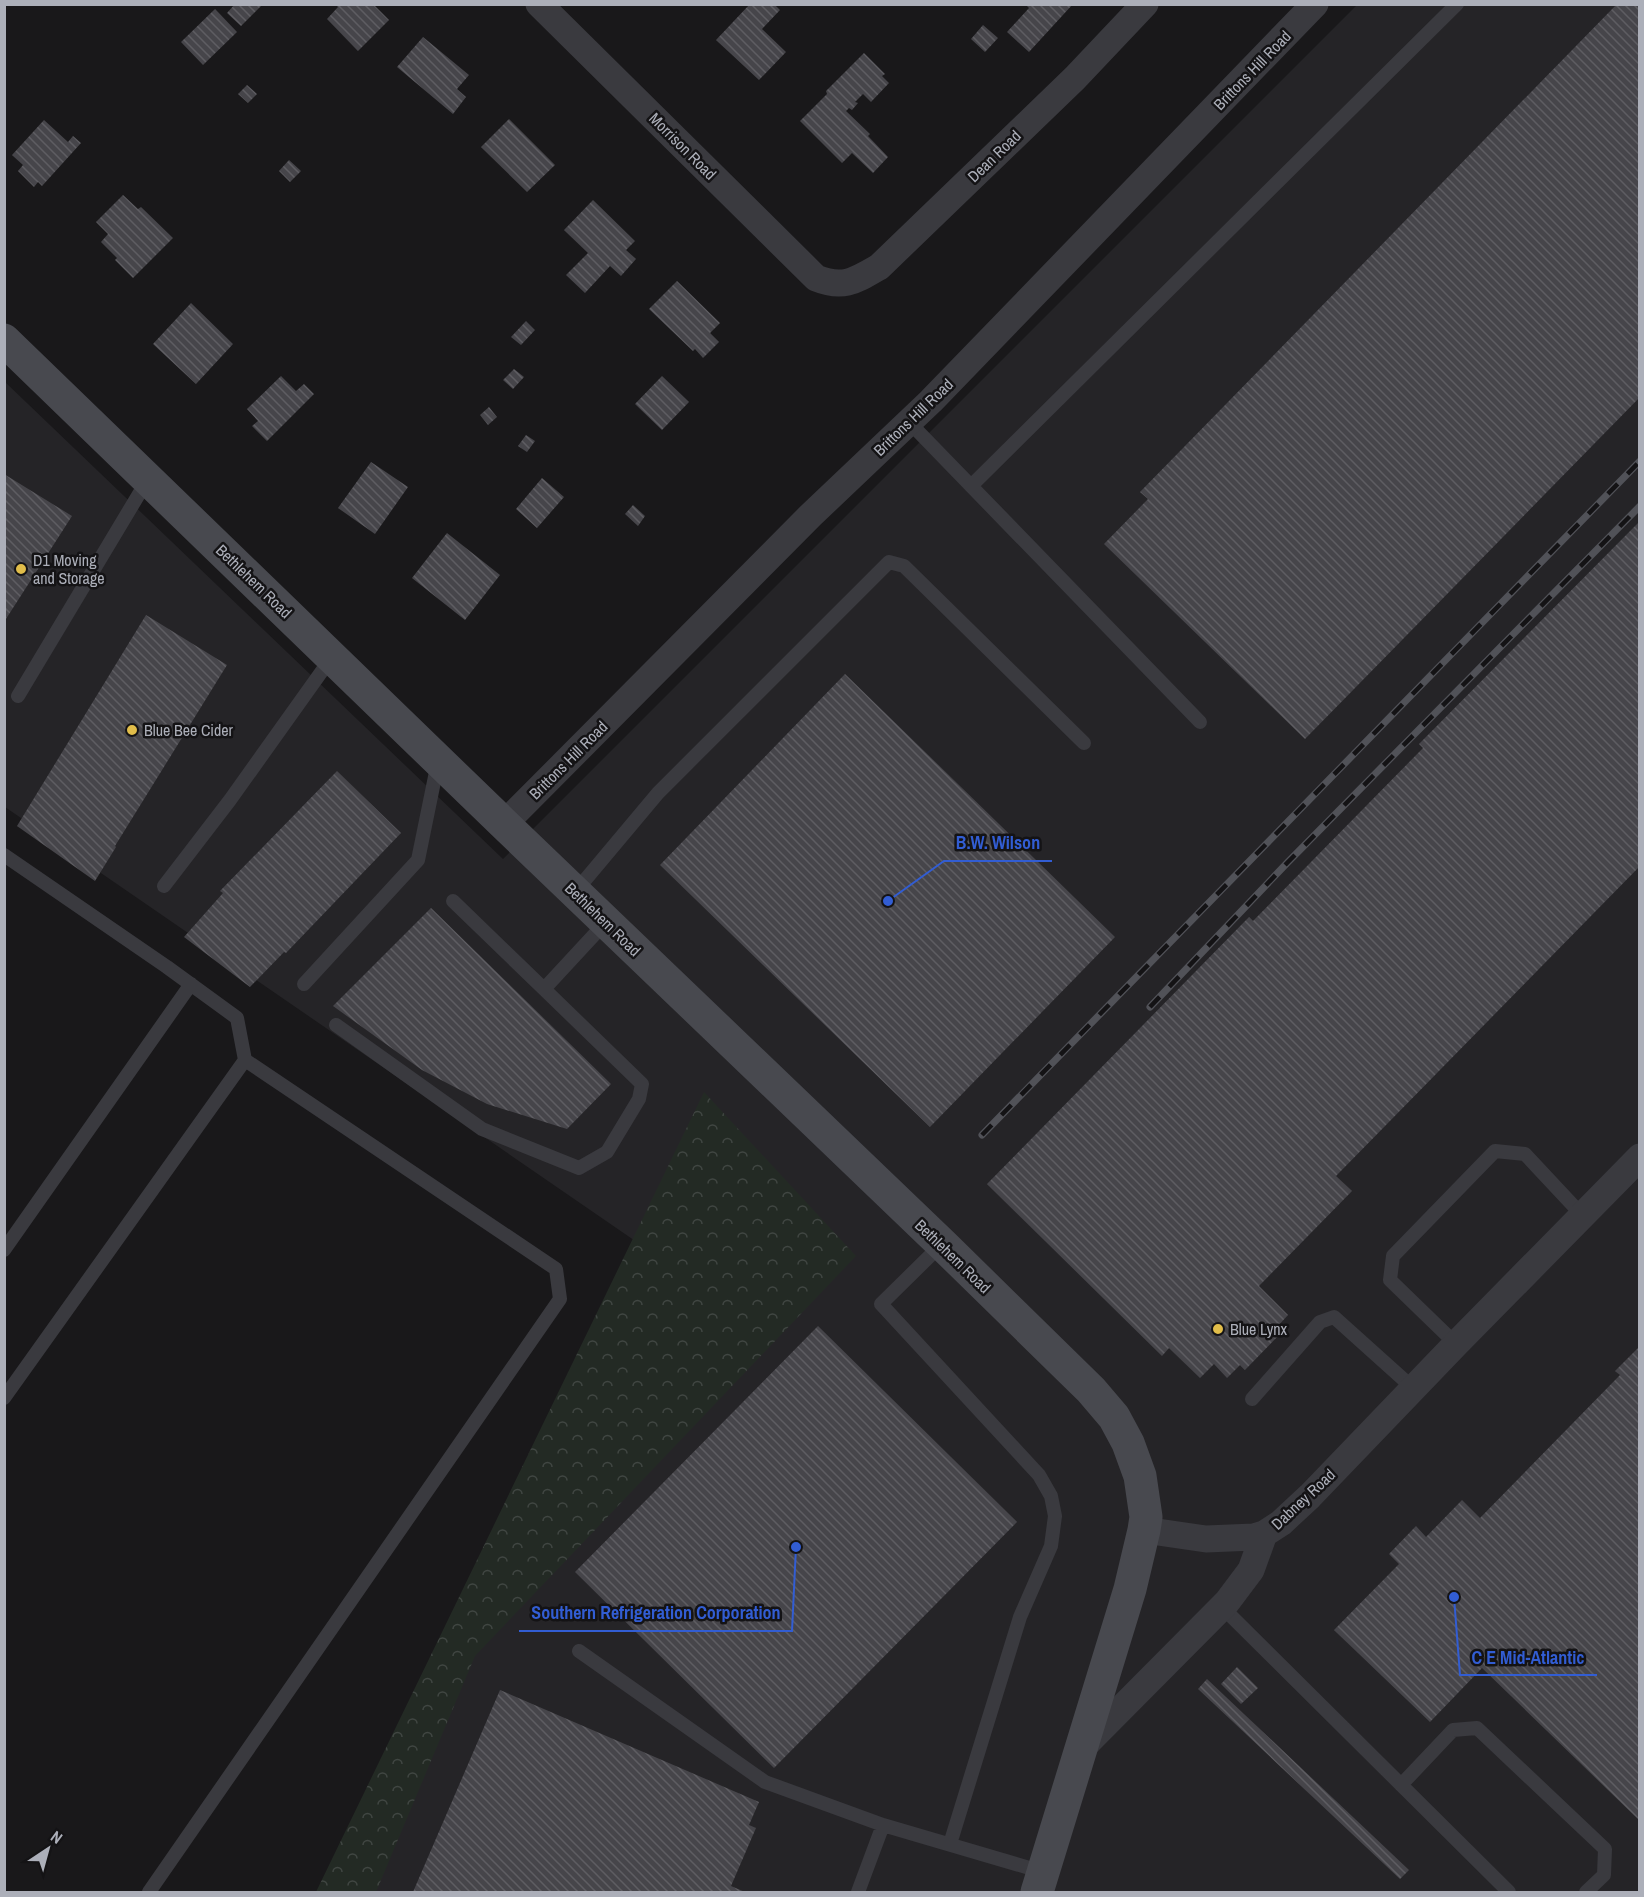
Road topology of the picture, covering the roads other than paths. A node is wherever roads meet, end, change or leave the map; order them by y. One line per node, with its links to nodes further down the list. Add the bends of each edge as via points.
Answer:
1 (539, 4): 5 (street, Morrison Road, via 816,278)
2 (1145, 4): 5 (street, Dean Road, via 1076,78 879,267 842,285)
3 (1316, 4): 7 (street, Brittons Hill Road)
4 (1457, 4): 9 (lane)
5 (830, 284)
6 (4, 340): 8 (street, Bethlehem Road)
7 (909, 422): 9 (lane); 15 (street, Brittons Hill Road, via 811,515)
8 (148, 479): 10 (street, Bethlehem Road); 11 (lane)
9 (972, 486): 12 (lane)
10 (332, 657): 14 (street, Bethlehem Road); 17 (lane)
11 (18, 696)
12 (1200, 722)
13 (1084, 743): 18 (lane, via 904,566 889,562 658,793)
14 (438, 760): 15 (street, Bethlehem Road); 22 (lane, via 418,860)
15 (504, 824): 18 (street, Bethlehem Road)
16 (4, 855): 21 (lane)
17 (164, 886)
18 (575, 892): 20 (street, Bethlehem Road)
19 (453, 901): 23 (lane)
20 (606, 922): 23 (lane); 28 (street, Bethlehem Road)
21 (191, 984): 25 (lane, via 237,1018); 29 (lane)
22 (304, 984)
23 (544, 989): 24 (lane, via 642,1084 639,1099 607,1152 579,1168 482,1129)
24 (336, 1025)
25 (245, 1060): 32 (lane); 43 (lane, via 556,1269 560,1299)
26 (1640, 1157): 27 (street, Dabney Road)
27 (1582, 1215): 30 (street, Dabney Road); 30 (lane, via 1524,1154 1495,1151 1393,1256 1390,1280)
28 (942, 1244): 34 (street, Bethlehem Road, via 1114,1417 1140,1476); 41 (lane, via 881,1304 1039,1475 1051,1496 1055,1516 1051,1546 1020,1617)
29 (4, 1250)
30 (1456, 1344): 31 (street, Dabney Road)
31 (1413, 1388): 33 (lane, via 1334,1317 1320,1322); 35 (street, Dabney Road, via 1310,1496)
32 (4, 1398)
33 (1252, 1399)
34 (1144, 1530): 35 (street, Dabney Road, via 1206,1539); 38 (street)
35 (1264, 1534): 36 (street, via 1245,1581)
36 (1222, 1607): 38 (street); 39 (lane)
37 (579, 1651): 40 (lane, via 765,1782)
38 (1082, 1748): 42 (street)
39 (1401, 1785): 45 (lane); 46 (lane, via 1453,1730 1477,1728 1605,1849 1604,1875)
40 (883, 1825): 41 (lane); 44 (lane)
41 (950, 1844): 42 (lane)
42 (1040, 1882)
43 (149, 1893)
44 (858, 1893)
45 (1509, 1893)
46 (1586, 1893)

